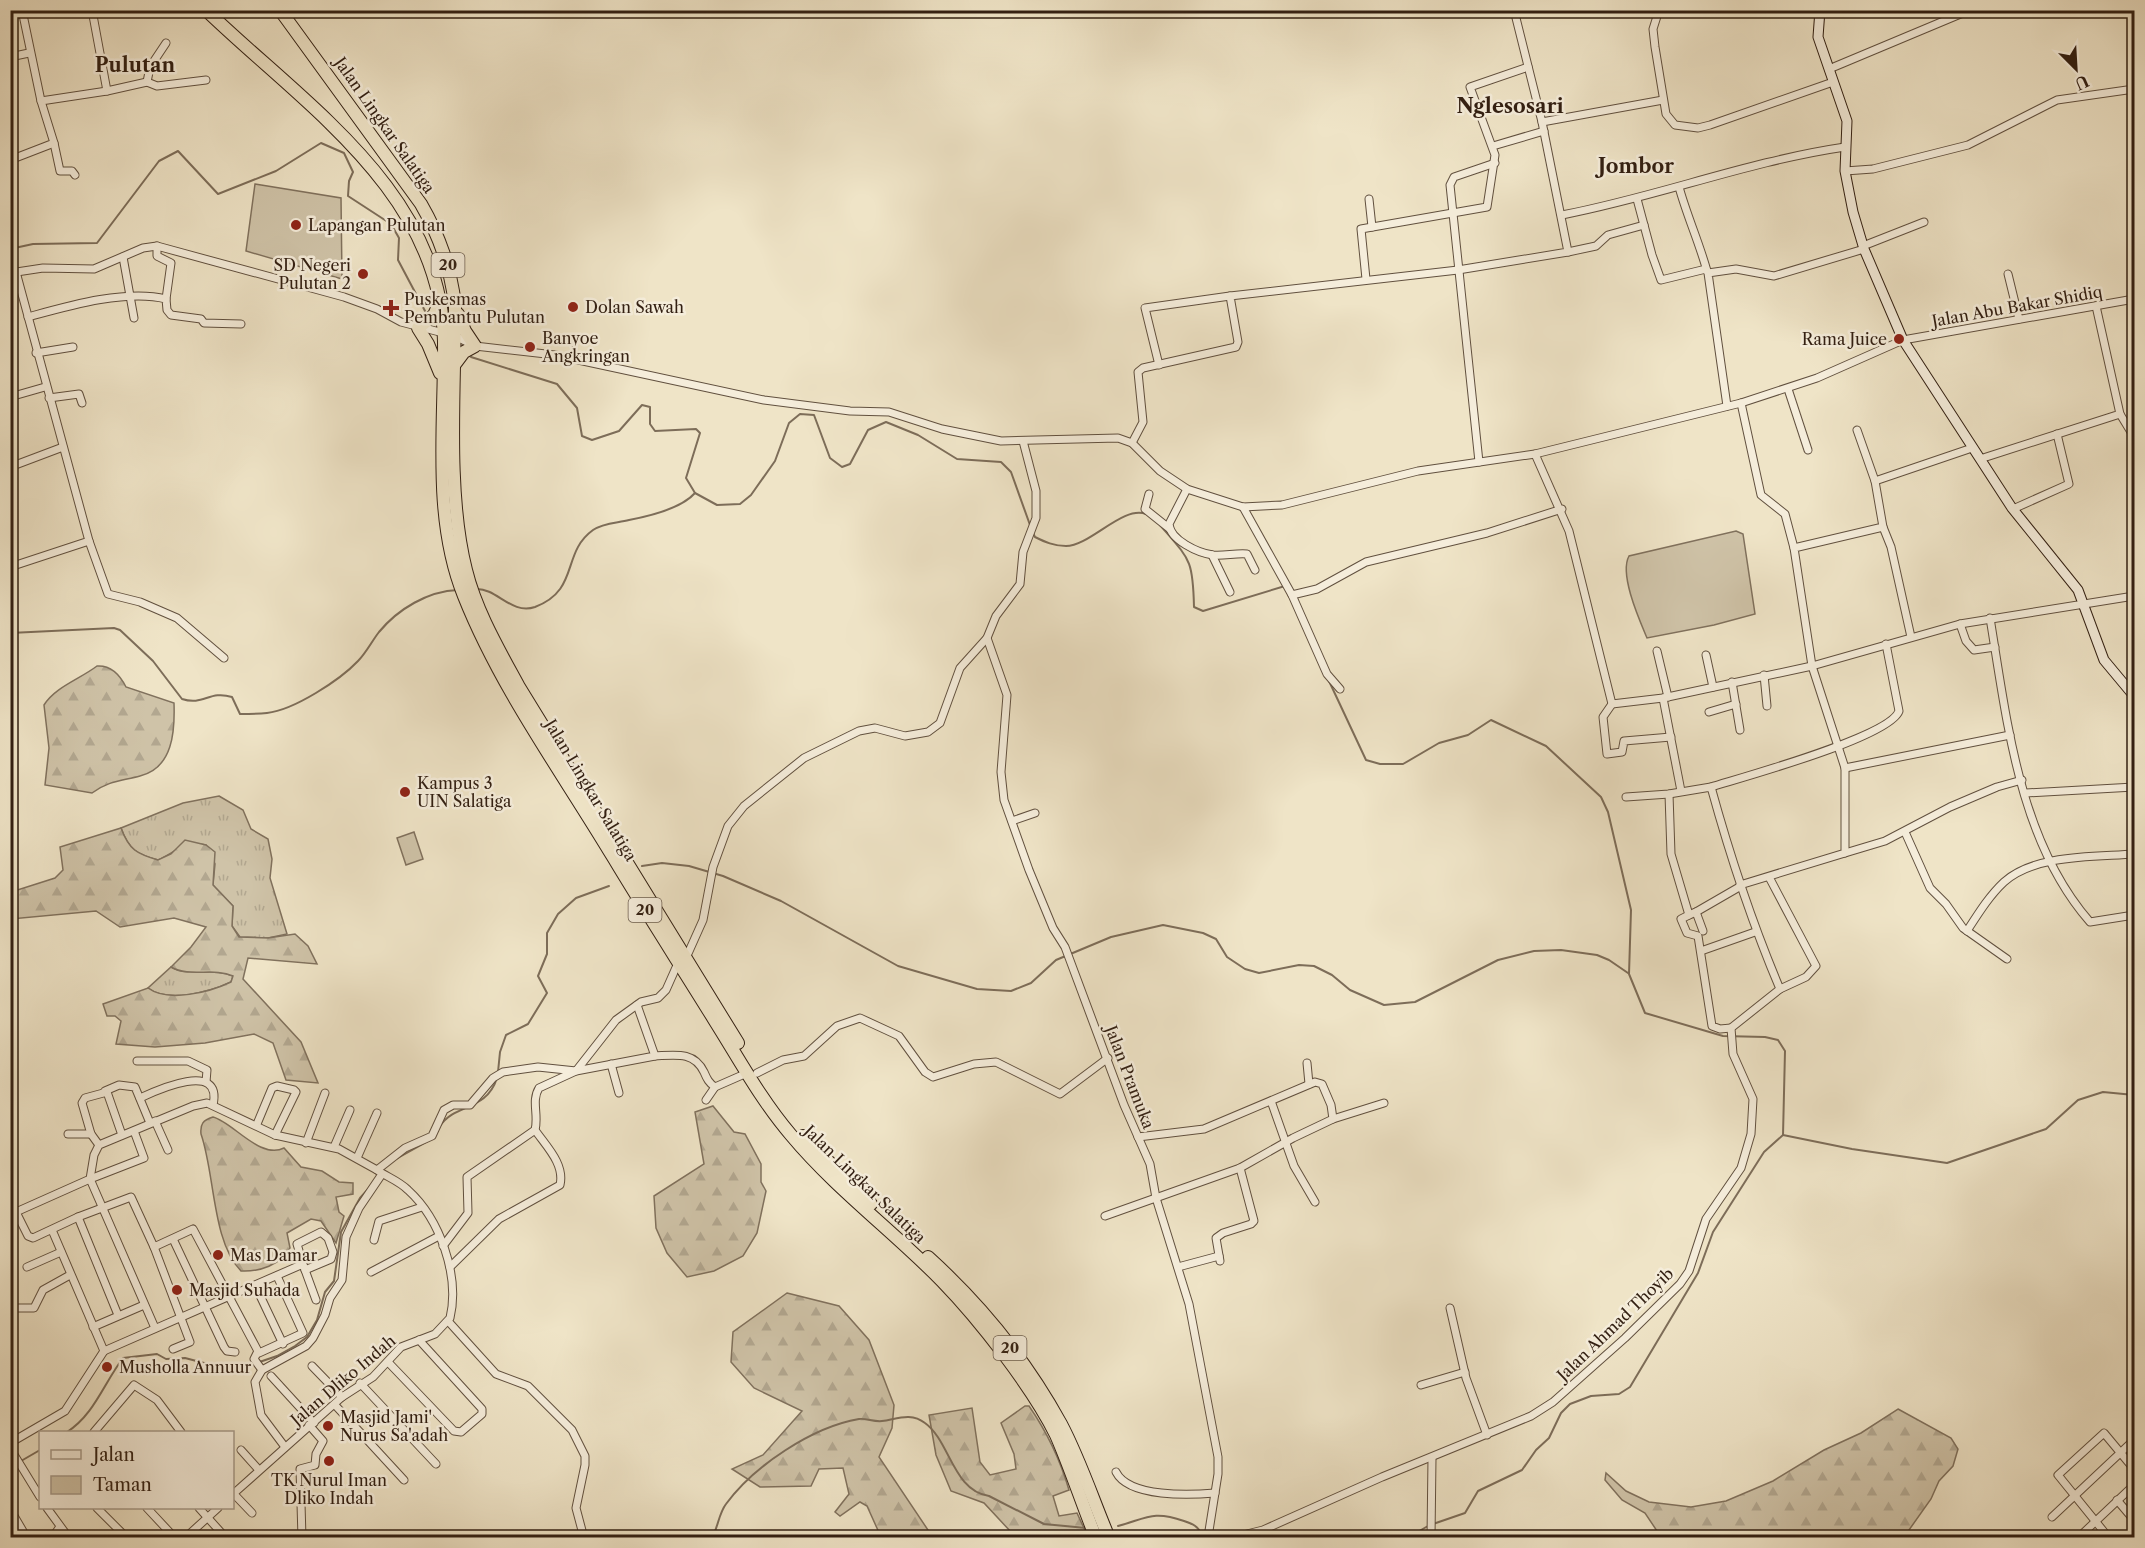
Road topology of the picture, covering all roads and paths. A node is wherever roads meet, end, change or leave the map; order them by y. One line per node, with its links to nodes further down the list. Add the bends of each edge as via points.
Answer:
1 (22, 10): 10 (street)
2 (92, 10): 18 (street)
3 (206, 10): 51 (highway, Jalan Lingkar Salatiga / 20, via 345,137 386,185 408,216 425,251)
4 (280, 10): 52 (highway, Jalan Lingkar Salatiga / 20, via 422,204 438,234)
5 (1514, 10): 12 (street)
6 (1659, 10): 19 (street, via 1653,29)
7 (1820, 10): 13 (street, via 1818,37)
8 (1970, 10): 13 (street)
9 (166, 44): 15 (street, via 150,67)
10 (29, 53): 11 (street); 20 (street)
11 (10, 57)
12 (1528, 67): 21 (street); 24 (street, via 1470,87)
13 (1829, 69): 16 (street)
14 (206, 80): 15 (street, via 157,86)
15 (147, 82): 18 (street)
16 (1833, 82): 19 (street, via 1698,129 1669,121); 25 (street, via 1847,121)
17 (2134, 89): 28 (street, via 2057,100 1968,145 1873,169)
18 (107, 92): 20 (street)
19 (1663, 100): 21 (street)
20 (41, 101): 23 (street)
21 (1542, 122): 22 (street)
22 (1544, 131): 24 (street); 34 (street)
23 (54, 143): 26 (street); 29 (street, via 59,169)
24 (1493, 146): 27 (street)
25 (1845, 147): 28 (street); 30 (street, via 1786,158)
26 (10, 160)
27 (1495, 163): 33 (street, via 1487,207); 33 (street, via 1452,179)
28 (1845, 171): 39 (street)
29 (75, 175)
30 (1679, 187): 32 (street); 43 (street)
31 (1369, 199): 37 (street)
32 (1637, 199): 34 (street); 36 (street)
33 (1452, 214): 37 (street); 42 (street)
34 (1562, 215): 40 (street)
35 (1924, 222): 39 (street)
36 (1644, 225): 40 (street, via 1608,235 1596,246); 43 (street, via 1661,280)
37 (1372, 227): 46 (street, via 1360,231)
38 (157, 246): 41 (street); 49 (street, via 157,256 171,263); 58 (street, via 344,297)
39 (1864, 248): 43 (street, via 1774,276 1736,270); 60 (street)
40 (1569, 252): 42 (street)
41 (123, 257): 44 (street, via 94,269 43,268); 48 (street)
42 (1458, 270): 46 (street); 85 (street)
43 (1707, 271): 73 (street)
44 (13, 273): 54 (street)
45 (2008, 274): 56 (street)
46 (1366, 279): 47 (street)
47 (1230, 296): 65 (street, via 1239,342 1236,347); 65 (street, via 1146,307)
48 (130, 298): 49 (street, via 146,295); 54 (street, via 84,303); 55 (street)
49 (166, 299): 57 (street, via 171,315 201,319 204,324)
50 (2134, 299): 53 (street, Jalan Abu Bakar Shidiq)
51 (439, 302): 58 (highway, via 434,315); 59 (highway, Jalan Lingkar Salatiga / 20)
52 (455, 304): 59 (highway, Jalan Lingkar Salatiga / 20); 61 (highway, via 465,331)
53 (2096, 306): 56 (street, Jalan Abu Bakar Shidiq); 74 (street)
54 (28, 317): 63 (street)
55 (134, 318)
56 (2019, 319): 60 (street, Jalan Abu Bakar Shidiq)
57 (241, 324)
58 (418, 328): 59 (street); 66 (highway)
59 (449, 335): 61 (street); 64 (highway, Jalan Lingkar Salatiga / 20); 66 (highway, Jalan Lingkar Salatiga / 20)
60 (1904, 340): 68 (street, Jalan Abu Bakar Shidiq); 81 (street)
61 (476, 346): 64 (highway, via 464,351); 78 (street, via 555,355 764,400 889,412 969,435)
62 (73, 347): 63 (street)
63 (36, 353): 67 (street)
64 (455, 364): 95 (highway, Jalan Lingkar Salatiga / 20)
65 (1159, 365): 79 (street, via 1138,372 1143,422)
66 (444, 383): 95 (highway, Jalan Lingkar Salatiga / 20, via 444,489)
67 (45, 387): 69 (street); 70 (street)
68 (1788, 389): 72 (street, Jalan Abu Bakar Shidiq); 82 (street)
69 (10, 397)
70 (49, 398): 71 (street, via 79,394); 80 (street)
71 (82, 403)
72 (1741, 403): 73 (street, Jalan Abu Bakar Shidiq); 97 (street, via 1761,495 1785,514)
73 (1727, 406): 83 (street, Jalan Abu Bakar Shidiq)
74 (2120, 414): 76 (street); 77 (street)
75 (1857, 430): 87 (street)
76 (2057, 434): 84 (street); 92 (street, via 2069,484)
77 (2134, 437)
78 (1023, 441): 79 (street, via 1101,437); 108 (street, via 1036,491 1036,518 1023,552 1020,584 996,616)
79 (1132, 443): 88 (street, via 1160,471)
80 (63, 447): 86 (street); 96 (street)
81 (1972, 448): 84 (street); 87 (street)
82 (1808, 450)
83 (1535, 454): 85 (street, Jalan Abu Bakar Shidiq); 91 (street)
84 (1980, 459): 92 (street)
85 (1479, 462): 90 (street, Jalan Abu Bakar Shidiq, via 1418,471 1304,501)
86 (10, 467)
87 (1875, 481): 93 (street)
88 (1187, 489): 90 (street); 94 (street, via 1169,524)
89 (1149, 494): 94 (street, via 1145,510)
90 (1243, 507): 102 (street)
91 (1562, 509): 102 (street, via 1499,530 1366,562 1317,589); 121 (street)
92 (2013, 509): 104 (street, via 2056,560)
93 (1883, 526): 97 (street); 107 (street)
94 (1170, 530): 98 (street, via 1193,548)
95 (454, 534): 152 (highway, Jalan Lingkar Salatiga / 20, via 460,571 508,687)
96 (89, 541): 99 (street); 113 (street, via 108,594 177,618)
97 (1794, 548): 114 (street)
98 (1212, 555): 100 (street, via 1247,554); 101 (street)
99 (10, 567)
100 (1255, 570)
101 (1230, 592)
102 (1292, 594): 118 (street, via 1327,674)
103 (2134, 596): 104 (street)
104 (2085, 605): 105 (street); 119 (street, via 2104,660)
105 (1990, 618): 106 (street); 110 (street)
106 (1960, 624): 107 (street); 110 (street, via 1974,650)
107 (1911, 637): 109 (street)
108 (987, 638): 138 (street, Jalan Pramuka, via 1007,695 1001,772 1004,800); 152 (street, via 960,668 935,728 904,736 866,729 804,758 736,814 713,867 703,921)
109 (1886, 644): 114 (street); 128 (street, via 1899,713 1888,723)
110 (1995, 647): 126 (street)
111 (1657, 651): 120 (street)
112 (1706, 655): 117 (street)
113 (224, 658)
114 (1812, 666): 115 (street); 128 (street)
115 (1764, 675): 116 (street); 123 (street)
116 (1732, 682): 117 (street); 122 (street)
117 (1713, 687): 120 (street)
118 (1340, 689)
119 (2134, 696)
120 (1666, 697): 121 (street); 127 (street)
121 (1612, 704): 127 (street, via 1604,717 1607,754 1622,752 1624,741)
122 (1736, 704): 124 (street); 125 (street)
123 (1767, 706)
124 (1709, 712)
125 (1740, 729)
126 (2010, 735): 129 (street); 130 (street)
127 (1671, 737): 133 (street)
128 (1838, 746): 129 (street); 131 (street)
129 (1845, 768): 140 (street)
130 (2022, 780): 134 (street); 139 (street, via 1950,807)
131 (1711, 787): 133 (street); 144 (street)
132 (2134, 788): 134 (street)
133 (1681, 791): 135 (street)
134 (2026, 793): 142 (street)
135 (1669, 794): 136 (street); 145 (street, via 1671,854)
136 (1626, 797)
137 (1035, 813): 138 (street)
138 (1012, 821): 157 (street, Jalan Pramuka)
139 (1905, 832): 140 (street); 148 (street, via 1930,888)
140 (1845, 853): 143 (street)
141 (2134, 854): 142 (street)
142 (2049, 861): 146 (street, via 2073,903 2090,922); 148 (street, via 2005,880)
143 (1769, 877): 144 (street); 153 (street, via 1816,966 1806,977)
144 (1740, 885): 145 (street); 149 (street)
145 (1693, 914): 147 (street); 150 (street, via 1681,920 1687,933 1698,935)
146 (2134, 915)
147 (1703, 931)
148 (1967, 931): 151 (street)
149 (1755, 932): 150 (street); 153 (street)
150 (1701, 951): 155 (street, via 1712,1026)
151 (2007, 959)
152 (682, 961): 154 (street, via 664,993); 162 (highway, Jalan Lingkar Salatiga / 20)
153 (1780, 989): 155 (street)
154 (637, 1005): 156 (street); 161 (street, via 607,1029)
155 (1731, 1030): 246 (street, Jalan Ahmad Thoyib, via 1733,1054 1753,1100 1751,1134 1741,1168 1706,1219 1689,1271 1629,1334 1553,1402)
156 (655, 1056): 160 (street); 165 (street, via 693,1058)
157 (1108, 1058): 162 (street, via 1060,1094 996,1062 974,1064 933,1077 925,1072 900,1036 860,1018 837,1026 804,1056); 185 (street, Jalan Pramuka)
158 (136, 1061): 163 (street, via 188,1061 207,1070)
159 (1307, 1063): 164 (street)
160 (611, 1064): 161 (street); 167 (street)
161 (576, 1071): 179 (street, via 539,1088); 193 (street, via 538,1067 500,1073 470,1105 453,1105 444,1110 432,1136 405,1148)
162 (752, 1073): 165 (street); 254 (highway, Jalan Lingkar Salatiga / 20, via 776,1115 810,1156 947,1280 1043,1412)
163 (206, 1082): 169 (street, via 180,1082); 173 (street, via 214,1092)
164 (1309, 1084): 171 (street); 176 (street, via 1322,1084 1332,1105)
165 (715, 1087): 170 (street)
166 (105, 1091): 169 (street, via 119,1085 132,1086); 182 (street, via 82,1101); 183 (street)
167 (619, 1092)
168 (326, 1093): 187 (street)
169 (140, 1098): 177 (street)
170 (706, 1100)
171 (1271, 1101): 185 (street, via 1204,1129); 186 (street)
172 (1384, 1103): 176 (street)
173 (213, 1105): 177 (street, via 199,1104); 178 (street)
174 (350, 1110): 189 (street)
175 (377, 1113): 191 (street)
176 (1333, 1119): 186 (street)
177 (153, 1122): 180 (street); 190 (street)
178 (257, 1125): 184 (street); 184 (street, via 272,1088 294,1090)
179 (535, 1130): 206 (street, via 467,1177 468,1213); 211 (street, via 556,1160 560,1185 499,1219)
180 (134, 1131): 183 (street); 194 (street, via 144,1158)
181 (68, 1134): 182 (street)
182 (91, 1134): 188 (street)
183 (122, 1134): 188 (street)
184 (275, 1135): 187 (street)
185 (1138, 1137): 195 (street, Jalan Pramuka, via 1150,1164)
186 (1284, 1142): 192 (street); 196 (street)
187 (306, 1143): 189 (street)
188 (99, 1145): 194 (street)
189 (334, 1147): 191 (street)
190 (168, 1150)
191 (357, 1158): 193 (street)
192 (1240, 1168): 195 (street); 212 (street, via 1254,1221 1218,1236 1219,1259)
193 (380, 1172): 198 (street, via 409,1190); 233 (street, via 346,1237 342,1280 312,1338 306,1346)
194 (90, 1179): 197 (street); 199 (street)
195 (1156, 1198): 200 (street); 212 (street, Jalan Pramuka)
196 (1315, 1202)
197 (103, 1206): 201 (street); 207 (street, via 133,1197); 219 (street)
198 (422, 1207): 203 (street); 205 (street, via 379,1221)
199 (13, 1211): 202 (street, via 30,1238)
200 (1105, 1216)
201 (78, 1217): 202 (street); 223 (street)
202 (52, 1230): 208 (street)
203 (439, 1236): 206 (street); 213 (street)
204 (173, 1239): 207 (street); 217 (street, via 193,1229); 220 (street)
205 (374, 1240)
206 (443, 1246): 211 (street)
207 (154, 1247): 224 (street)
208 (61, 1252): 209 (street); 214 (street)
209 (27, 1266)
210 (304, 1267): 210 (street, via 297,1244 321,1232 334,1255); 215 (street); 218 (street)
211 (450, 1267): 225 (street)
212 (1178, 1267): 262 (street, Jalan Pramuka, via 1213,1422 1218,1457)
213 (371, 1272)
214 (70, 1275): 221 (street, via 46,1287 34,1308); 226 (street)
215 (278, 1276): 216 (street); 229 (street, via 304,1330)
216 (255, 1285): 217 (street); 229 (street)
217 (230, 1296): 220 (street); 233 (street)
218 (316, 1300)
219 (144, 1305): 223 (street); 227 (street)
220 (207, 1306): 224 (street); 232 (street, via 224,1347)
221 (10, 1308)
222 (1450, 1308): 236 (street)
223 (118, 1315): 226 (street)
224 (180, 1317): 227 (street); 230 (street, via 190,1342)
225 (448, 1322): 228 (street, Jalan Dliko Indah, via 435,1334); 290 (street, via 496,1374 528,1386 572,1430 585,1456 576,1508)
226 (93, 1327): 231 (street)
227 (155, 1328): 231 (street)
228 (419, 1340): 234 (street, Jalan Dliko Indah, via 401,1347); 234 (street, via 482,1409 482,1414 461,1432 454,1431)
229 (283, 1344): 233 (street, via 264,1352)
230 (173, 1349)
231 (104, 1351): 243 (street, via 65,1411)
232 (235, 1352)
233 (257, 1362): 249 (street, via 255,1382 260,1413)
234 (388, 1362): 238 (street, Jalan Dliko Indah)
235 (312, 1366): 240 (street)
236 (1465, 1372): 239 (street); 246 (street)
237 (271, 1376): 242 (street)
238 (360, 1383): 240 (street, Jalan Dliko Indah); 255 (street)
239 (1421, 1385)
240 (342, 1397): 241 (street, Jalan Dliko Indah)
241 (335, 1405): 242 (street, Jalan Dliko Indah); 259 (street)
242 (311, 1424): 249 (street, Jalan Dliko Indah); 289 (street, via 323,1441 315,1465 300,1469)
243 (39, 1430): 248 (street)
244 (95, 1431): 245 (street, via 135,1385 153,1396)
245 (180, 1431)
246 (1487, 1435): 253 (street, Jalan Ahmad Thoyib)
247 (2134, 1440): 252 (street)
248 (10, 1443)
249 (285, 1447): 257 (street, Jalan Dliko Indah)
250 (10, 1448): 264 (street)
251 (241, 1450): 257 (street)
252 (2121, 1453): 256 (street); 265 (street); 265 (street, via 2103,1433 2057,1475)
253 (1432, 1458): 279 (street); 281 (street, Jalan Ahmad Thoyib, via 1263,1530)
254 (1072, 1463): 291 (highway, Jalan Lingkar Salatiga / 20); 292 (highway, Jalan Lingkar Salatiga / 20)
255 (436, 1464)
256 (2134, 1469)
257 (259, 1470): 261 (street, Jalan Dliko Indah)
258 (1116, 1472): 262 (street, via 1119,1478 1140,1488 1166,1494)
259 (404, 1480)
260 (2134, 1485): 266 (street)
261 (234, 1492)
262 (1215, 1493): 281 (street, Jalan Pramuka)
263 (234, 1494): 273 (street)
264 (39, 1495)
265 (2074, 1497): 275 (street); 277 (street)
266 (2117, 1500): 276 (street); 277 (street)
267 (10, 1509): 282 (street)
268 (48, 1509): 278 (street)
269 (98, 1509): 285 (street)
270 (148, 1509): 286 (street)
271 (200, 1509): 274 (street)
272 (217, 1509): 274 (street)
273 (252, 1513)
274 (208, 1517): 287 (street); 288 (street)
275 (2052, 1517)
276 (2134, 1520)
277 (2094, 1522): 295 (street); 296 (street)
278 (59, 1528): 283 (street); 284 (street)
279 (1431, 1534)
280 (1183, 1537): 293 (street); 294 (street)
281 (1204, 1537)
282 (27, 1538)
283 (52, 1538)
284 (69, 1538)
285 (127, 1538)
286 (175, 1538)
287 (185, 1538)
288 (226, 1538)
289 (302, 1538)
290 (584, 1538)
291 (1096, 1538)
292 (1109, 1538)
293 (1162, 1538)
294 (1190, 1538)
295 (2078, 1538)
296 (2109, 1538)

